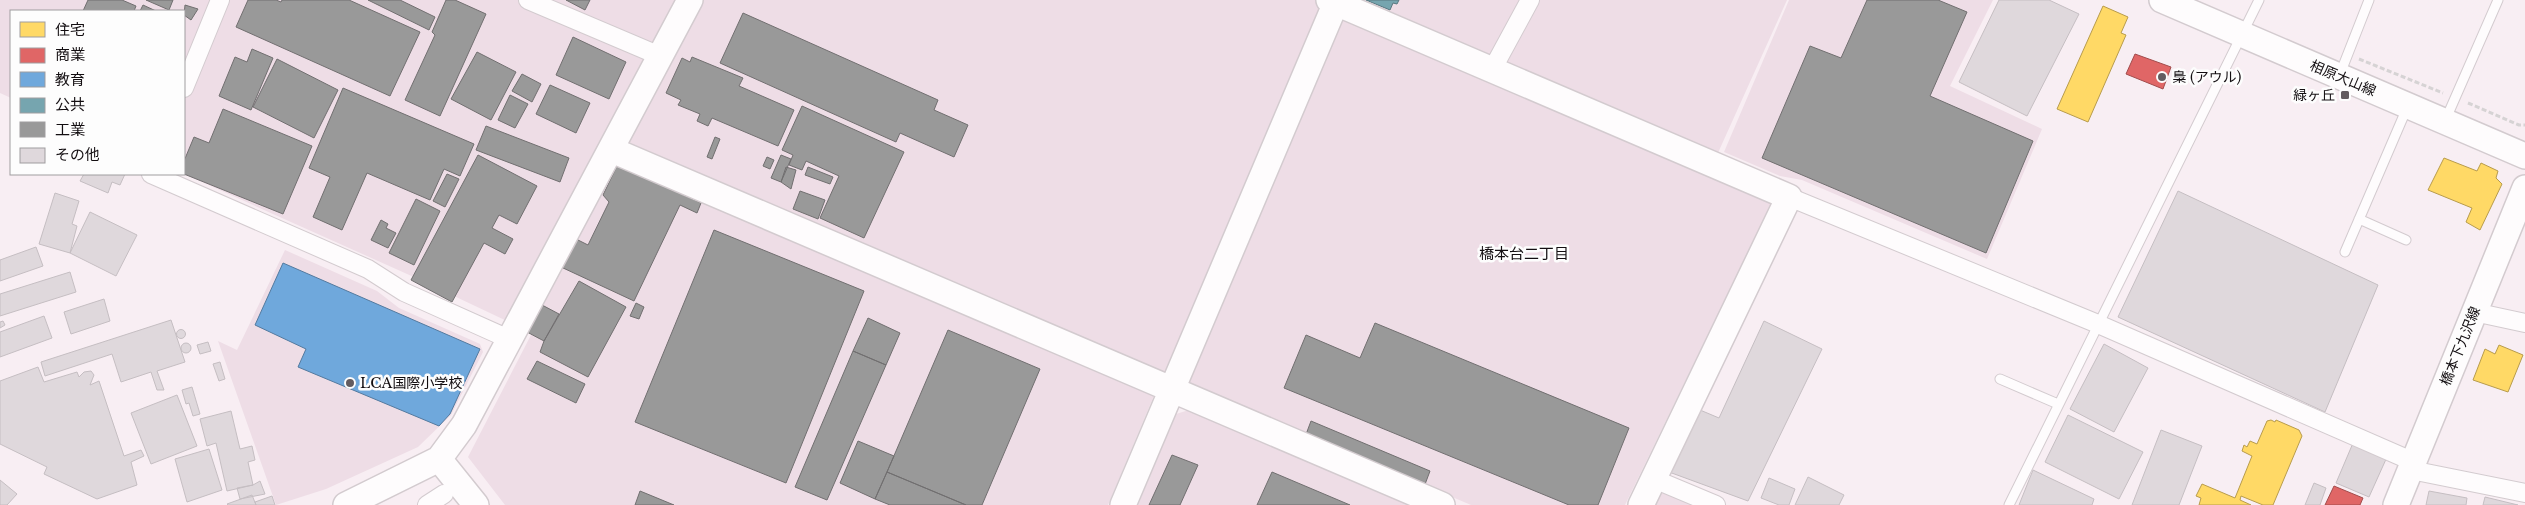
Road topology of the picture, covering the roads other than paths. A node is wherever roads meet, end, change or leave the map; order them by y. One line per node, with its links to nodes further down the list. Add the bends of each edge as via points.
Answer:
1 (220, 0): 14 (street)
2 (528, 0): 11 (street)
3 (690, 0): 11 (street)
4 (1530, 0): 13 (street)
5 (2162, 0): 10 (street, 相原大山線, via 2198,11)
6 (2259, 0): 10 (lane)
7 (2369, 0): 12 (lane)
8 (2498, 0): 16 (lane)
9 (1334, 1): 13 (street); 30 (street)
10 (2242, 34): 12 (street, 相原大山線); 27 (lane)
11 (660, 56): 17 (street)
12 (2344, 65): 15 (street, 相原大山線)
13 (1492, 70): 21 (street)
14 (185, 86)
15 (2408, 106): 16 (street, 相原大山線); 22 (lane)
16 (2445, 122): 18 (street, 相原大山線)
17 (612, 150): 28 (street); 30 (street)
18 (2525, 156)
19 (154, 175): 28 (street, via 368,270 404,292)
20 (2525, 188): 25 (street, 橋本下九沢線)
21 (1789, 197): 27 (street); 34 (street)
22 (2359, 219): 23 (lane); 24 (lane)
23 (2406, 240)
24 (2345, 252)
25 (2474, 312): 26 (street); 33 (street, 橋本下九沢線)
26 (2525, 323)
27 (2098, 324): 31 (lane); 33 (street)
28 (511, 340): 32 (street, via 464,425)
29 (2000, 379): 31 (lane)
30 (1172, 391): 40 (street); 41 (street)
31 (2058, 404): 44 (lane)
32 (439, 459): 37 (street); 39 (street)
33 (2412, 466): 35 (street); 45 (street, 橋本下九沢線)
34 (1654, 479): 42 (street); 43 (street)
35 (2525, 493)
36 (444, 494): 38 (street)
37 (346, 505)
38 (427, 505)
39 (476, 505)
40 (1123, 505)
41 (1442, 505)
42 (1641, 505)
43 (1716, 505)
44 (2008, 505)
45 (2396, 505)

